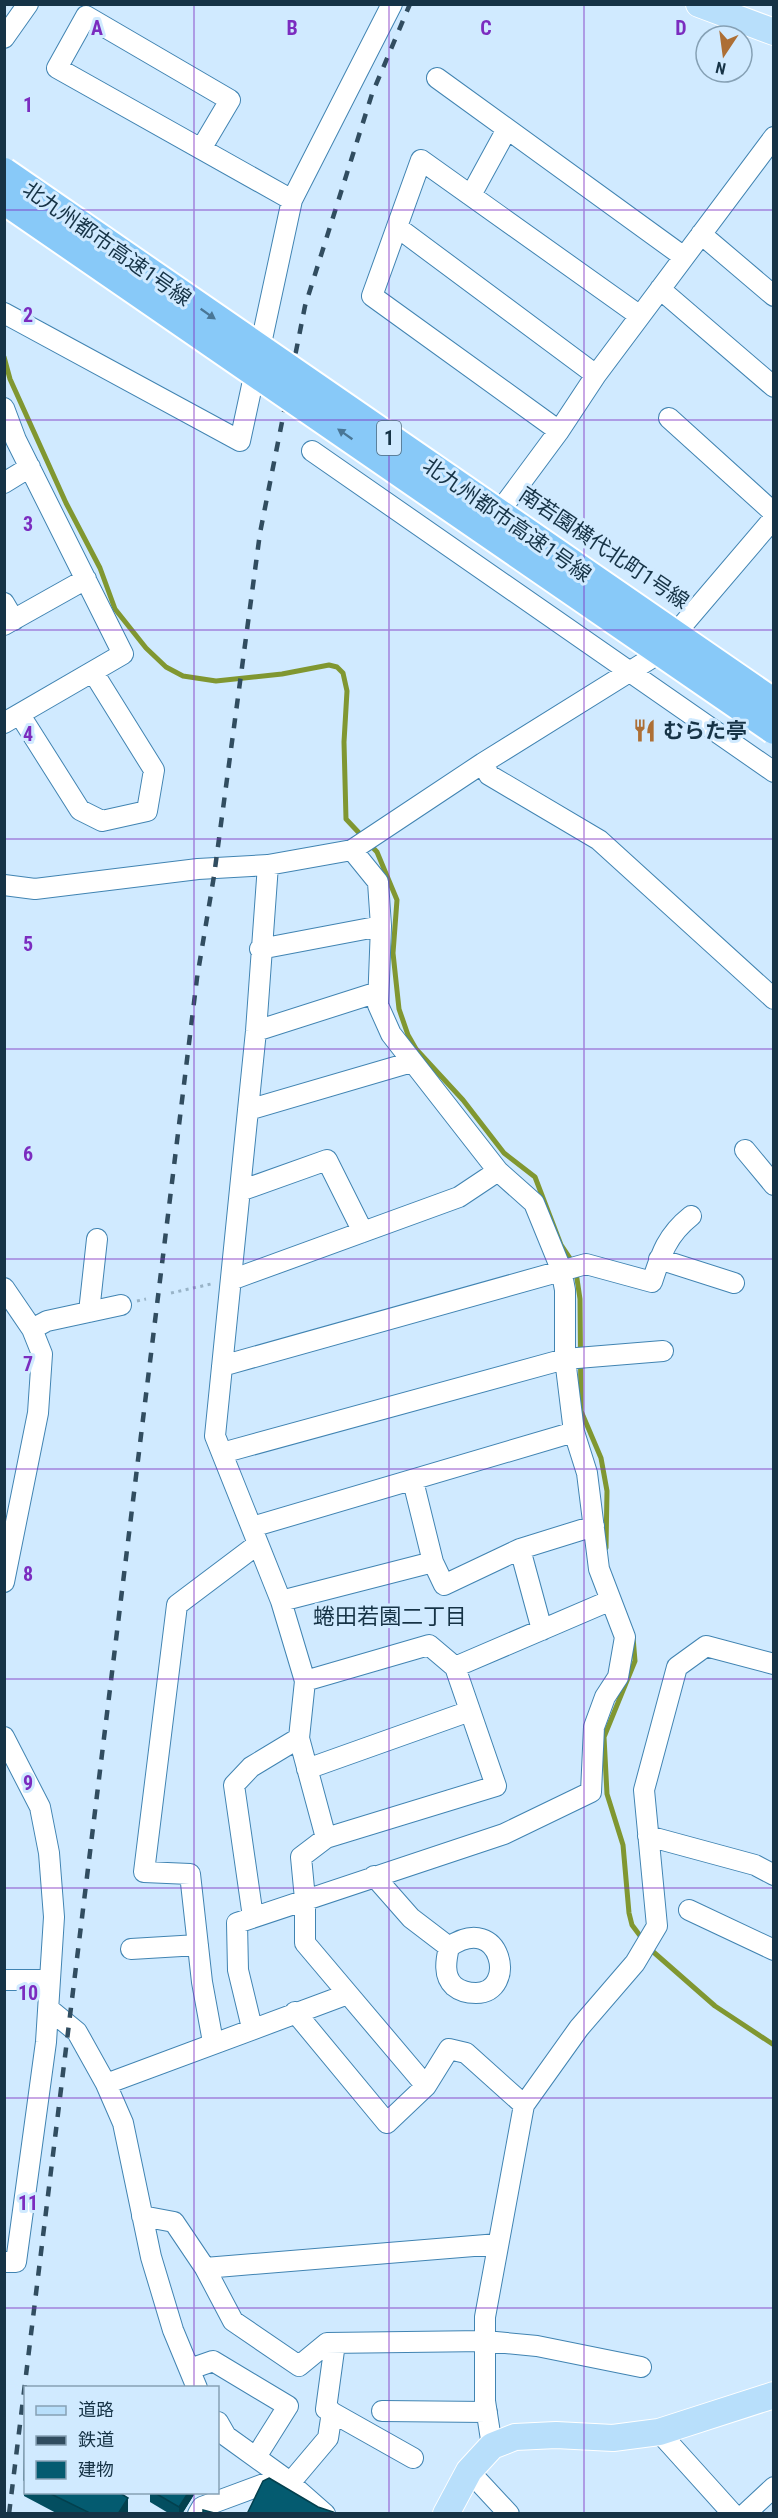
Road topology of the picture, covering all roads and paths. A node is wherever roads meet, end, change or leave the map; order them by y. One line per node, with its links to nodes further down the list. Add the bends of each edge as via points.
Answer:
1 (28, 4): 5 (street)
2 (392, 4): 14 (street)
3 (699, 4): 4 (main road)
4 (774, 32)
5 (4, 38)
6 (437, 78): 7 (street)
7 (507, 129): 12 (street); 18 (street)
8 (774, 137): 17 (street)
9 (201, 150): 9 (street, via 57,68 86,16 230,100); 14 (street)
10 (4, 167): 19 (street)
11 (4, 172): 46 (highway, 北九州都市高速1号線 / 1, one-way to 46, bridge)
12 (471, 195): 16 (street, via 421,160); 23 (street)
13 (4, 200): 48 (highway, 北九州都市高速1号線 / 1, one-way to 13, bridge)
14 (292, 200): 22 (street, via 240,441)
15 (4, 212): 24 (street)
16 (397, 227): 25 (street); 29 (street, via 372,296)
17 (701, 234): 18 (street); 21 (street)
18 (684, 256): 20 (street)
19 (180, 287)
20 (660, 289): 23 (street); 26 (street)
21 (774, 296)
22 (4, 313)
23 (640, 316): 25 (street)
24 (186, 337)
25 (596, 375): 29 (street)
26 (774, 387)
27 (4, 408): 33 (street)
28 (669, 418): 36 (street)
29 (559, 431): 35 (street)
30 (408, 442): 35 (street, 南若園横代北町1号線)
31 (312, 451): 43 (street)
32 (365, 460): 42 (street)
33 (30, 467): 34 (street); 38 (street)
34 (4, 483)
35 (502, 508): 41 (street, 南若園横代北町1号線)
36 (774, 513)
37 (774, 518): 41 (street)
38 (86, 579): 40 (street); 44 (street, via 123,654)
39 (4, 603): 40 (street)
40 (9, 623)
41 (681, 630): 42 (street); 45 (street, 南若園横代北町1号線)
42 (658, 654): 43 (street); 48 (street)
43 (630, 671): 49 (street); 50 (street)
44 (93, 672): 47 (street); 47 (street, via 154,770 147,811 102,821 80,810)
45 (774, 694)
46 (774, 703)
47 (12, 719)
48 (774, 732)
49 (483, 763): 51 (street); 57 (street, via 489,775 599,840)
50 (774, 772)
51 (352, 850): 52 (street); 54 (street, via 378,882)
52 (268, 865): 53 (street, via 198,869 35,889); 55 (street)
53 (4, 885)
54 (381, 926): 55 (street); 56 (street)
55 (260, 949): 58 (street)
56 (378, 992): 58 (street); 59 (street, via 378,1005 391,1034)
57 (774, 999)
58 (256, 1031): 60 (street)
59 (412, 1062): 60 (street); 62 (street)
60 (248, 1110): 64 (street)
61 (745, 1149): 63 (street)
62 (498, 1171): 66 (street, via 459,1197); 69 (street, via 534,1203)
63 (774, 1185)
64 (240, 1191): 66 (street, via 327,1160); 70 (street)
65 (692, 1216): 68 (street, via 675,1229)
66 (363, 1232): 70 (street)
67 (97, 1239): 75 (street)
68 (659, 1259): 69 (street, via 652,1282); 71 (street)
69 (572, 1267): 78 (street, via 565,1290); 79 (street)
70 (231, 1280): 73 (path); 79 (street)
71 (734, 1284)
72 (4, 1288): 76 (street)
73 (171, 1293)
74 (121, 1305): 75 (street)
75 (89, 1312): 76 (street, via 47,1321)
76 (32, 1329): 87 (street, via 42,1354 38,1413)
77 (663, 1351): 78 (street)
78 (576, 1358): 80 (street); 81 (street)
79 (222, 1366): 81 (street, via 215,1436)
80 (574, 1432): 82 (street); 83 (street, via 588,1473)
81 (222, 1453): 84 (street)
82 (413, 1480): 84 (street); 86 (street)
83 (594, 1526): 85 (street); 89 (street, via 599,1569)
84 (255, 1536): 88 (street); 105 (street, via 177,1605 144,1872 189,1874)
85 (520, 1549): 86 (street, via 444,1585); 90 (street)
86 (433, 1562): 88 (street)
87 (4, 1582)
88 (281, 1601): 93 (street)
89 (609, 1601): 90 (street); 101 (street, via 625,1637 618,1677 605,1697 594,1727 591,1792 504,1833)
90 (542, 1630): 92 (street)
91 (774, 1664): 98 (street, via 706,1646 677,1667 644,1790)
92 (455, 1667): 93 (street, via 429,1645); 94 (street)
93 (305, 1681): 96 (street)
94 (470, 1712): 97 (street); 99 (street, via 496,1786)
95 (4, 1737): 110 (street, via 40,1807 49,1852 54,1917)
96 (299, 1738): 97 (street); 104 (street, via 251,1767 234,1785)
97 (307, 1769): 99 (street)
98 (648, 1836): 100 (street, via 755,1865); 118 (street, via 657,1926 635,1963 579,2028)
99 (326, 1838): 102 (street, via 301,1857)
100 (774, 1875)
101 (374, 1876): 102 (street); 106 (street, via 411,1918)
102 (305, 1899): 104 (street); 111 (street, via 305,1943)
103 (689, 1910): 108 (street)
104 (253, 1917): 114 (street, via 237,1923 238,1970)
105 (198, 1945): 107 (street); 115 (street)
106 (449, 1947)
107 (131, 1948)
108 (774, 1950)
109 (4, 1980): 110 (street)
110 (49, 1980): 112 (street)
111 (348, 1994): 113 (street); 117 (street)
112 (49, 2009): 116 (street, via 77,2032); 121 (street, via 16,2262)
113 (295, 2013): 114 (street); 117 (street, via 387,2123)
114 (252, 2028): 115 (street)
115 (213, 2042): 116 (street)
116 (106, 2084): 119 (street, via 123,2123)
117 (426, 2086): 118 (street, via 449,2049 466,2053)
118 (524, 2105): 120 (street)
119 (142, 2216): 122 (street, via 174,2222); 126 (street, via 173,2330)
120 (498, 2244): 122 (street); 123 (street, via 485,2317)
121 (4, 2262)
122 (205, 2268): 124 (street, via 233,2321 299,2366 327,2343)
123 (485, 2341): 124 (street); 125 (street, via 537,2346); 130 (street)
124 (335, 2343): 129 (street, via 326,2409)
125 (641, 2367)
126 (194, 2378): 134 (street, via 213,2361 288,2406)
127 (774, 2395): 132 (main road)
128 (382, 2410): 130 (street)
129 (332, 2412): 135 (street); 137 (street, via 328,2438)
130 (487, 2412): 133 (street)
131 (219, 2424): 134 (street, via 226,2436)
132 (659, 2432): 133 (main road, via 613,2438 515,2437); 143 (street)
133 (492, 2446): 136 (main road)
134 (256, 2457): 137 (street)
135 (413, 2458)
136 (469, 2471): 141 (main road); 142 (street)
137 (286, 2480): 139 (street, via 202,2507); 140 (street)
138 (774, 2487): 144 (street)
139 (198, 2514)
140 (324, 2514)
141 (446, 2514)
142 (509, 2514)
143 (733, 2514)
144 (744, 2514)

